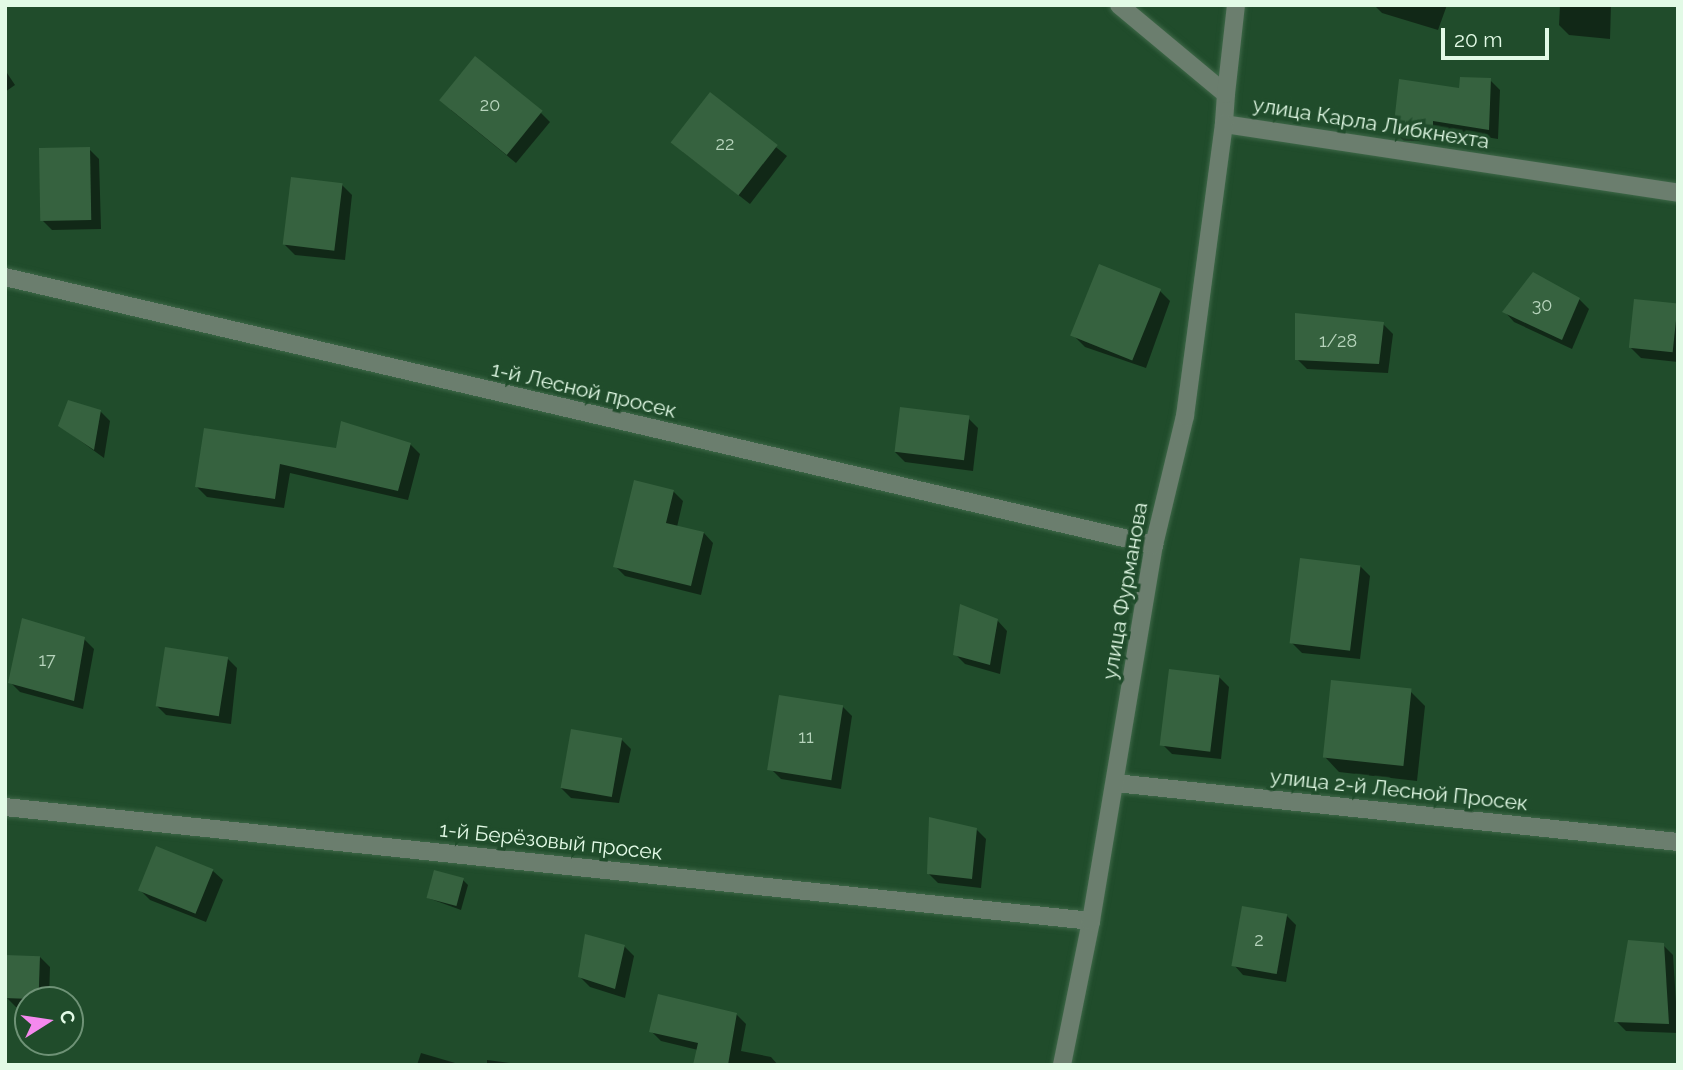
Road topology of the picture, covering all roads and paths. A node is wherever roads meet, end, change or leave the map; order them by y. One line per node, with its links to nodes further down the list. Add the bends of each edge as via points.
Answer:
1 (1119, 5): 3 (street, улица Карла Либкнехта)
2 (1236, 5): 3 (street)
3 (1226, 94): 4 (street, улица Карла Либкнехта)
4 (1224, 124): 5 (street, улица Карла Либкнехта); 7 (street, улица Фурманова, via 1185,416)
5 (1678, 193)
6 (5, 277): 7 (street, 1-й Лесной просек)
7 (1154, 545): 8 (street, улица Фурманова)
8 (1115, 783): 10 (street, улица 2-й Лесной Просек); 11 (street, улица Фурманова)
9 (5, 807): 11 (street, 1-й Берёзовый просек)
10 (1678, 842)
11 (1091, 920): 12 (street, улица Фурманова)
12 (1062, 1065)

